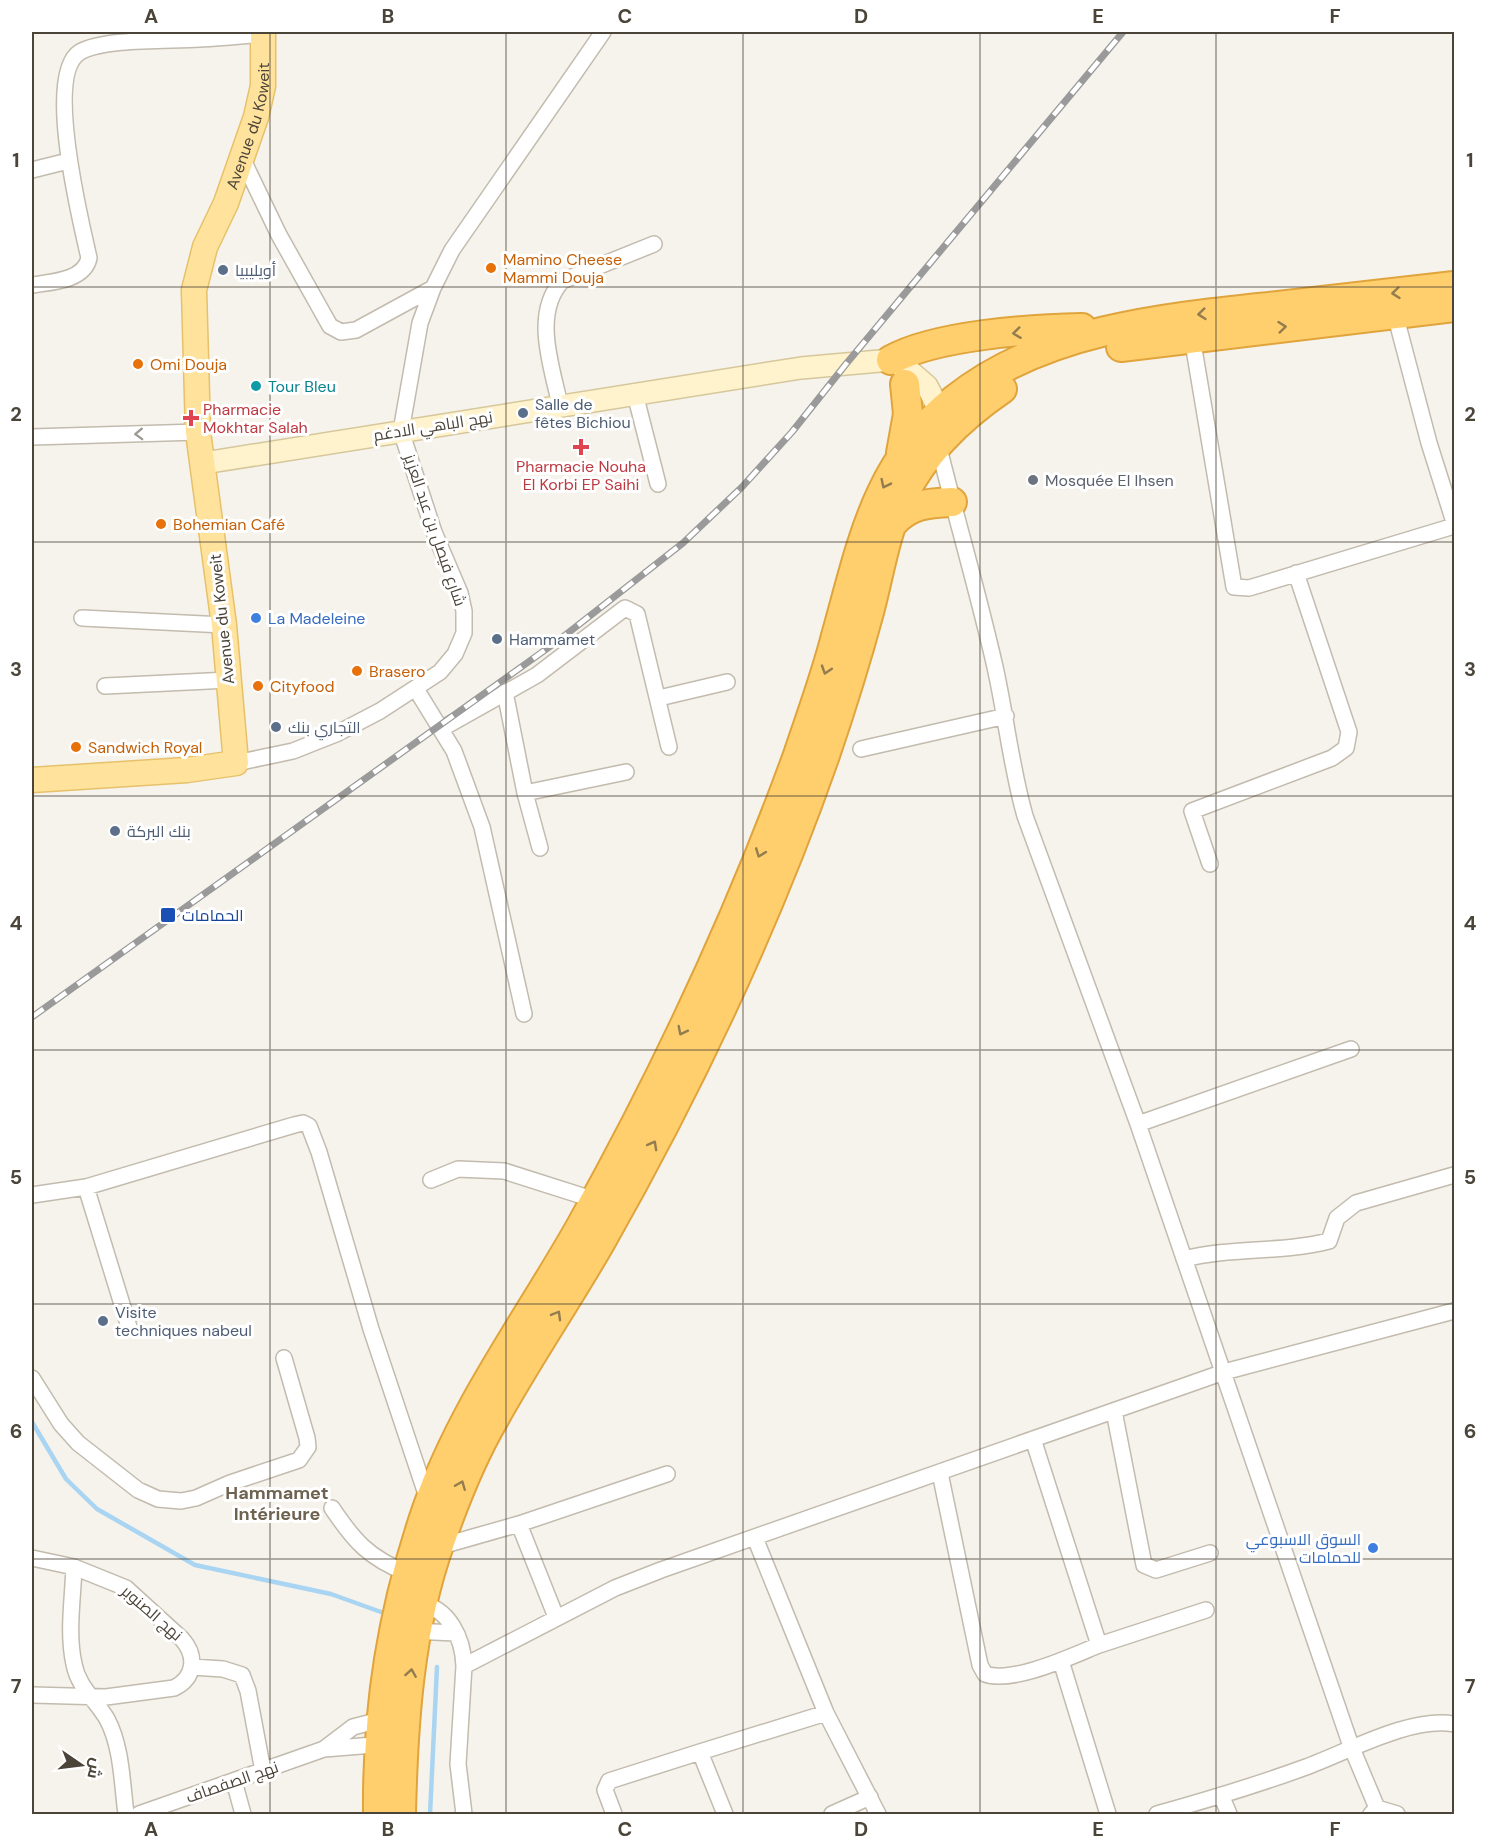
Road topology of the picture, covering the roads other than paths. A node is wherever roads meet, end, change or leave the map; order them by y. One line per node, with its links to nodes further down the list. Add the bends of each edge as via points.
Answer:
1 (603, 32): 10 (street, شارع فيصل بن عبد العزيز, via 452,249)
2 (263, 33): 3 (street, via 148,40); 4 (main road, Avenue du Koweit, via 263,86)
3 (113, 38): 5 (street, via 80,52 72,60 65,108)
4 (242, 158): 10 (street, via 330,326 341,332 356,330); 20 (main road, Avenue du Koweit, via 205,247 194,290)
5 (68, 160): 6 (street); 8 (street, via 88,263 76,275)
6 (32, 170)
7 (654, 244): 18 (street, via 562,281 556,287 545,336)
8 (32, 285)
9 (1455, 286): 13 (highway, one-way to 13, via 1187,315)
10 (433, 288): 19 (street, شارع فيصل بن عبد العزيز, via 420,323)
11 (1455, 307): 12 (highway)
12 (1395, 314): 14 (highway, one-way to 12); 28 (street)
13 (1117, 328): 15 (highway, one-way to 15, via 1052,329 939,342); 21 (highway, via 1050,349 971,388)
14 (1192, 337): 21 (highway, via 1141,343 1057,362 1009,384); 29 (street, via 1231,583 1243,590)
15 (884, 361): 16 (main road); 17 (main road, نهج الباهي الادغم, via 801,368); 21 (main road, via 921,380)
16 (905, 384): 21 (main road); 23 (highway, via 908,414)
17 (634, 394): 18 (main road, نهج الباهي الادغم); 25 (street)
18 (560, 405): 19 (main road, نهج الباهي الادغم)
19 (401, 431): 24 (main road, نهج الباهي الادغم); 35 (street, شارع فيصل بن عبد العزيز, via 465,611 464,633 455,654 440,672)
20 (198, 432): 22 (street, one-way to 22); 24 (main road, Avenue du Koweit)
21 (940, 435): 23 (highway); 26 (street); 27 (highway, via 902,498)
22 (32, 437)
23 (900, 455): 55 (highway, one-way to 55, via 874,506 797,755 742,898 696,1003)
24 (204, 463): 31 (main road, Avenue du Koweit)
25 (658, 484)
26 (952, 502): 27 (highway, via 924,503 901,514); 38 (street)
27 (892, 524): 70 (highway, one-way to 27, via 463,1480 494,1419 658,1136 767,904 846,693)
28 (1455, 524): 29 (street)
29 (1296, 573): 47 (street, via 1342,711 1348,741 1342,753 1332,758 1192,810)
30 (82, 618): 31 (street)
31 (224, 625): 32 (main road, Avenue du Koweit)
32 (229, 680): 34 (street); 42 (main road, Avenue du Koweit)
33 (727, 682): 37 (street)
34 (105, 686)
35 (416, 689): 39 (street); 42 (street, شارع فيصل بن عبد العزيز, via 336,734 293,751)
36 (505, 692): 37 (street, via 566,655 625,608 637,614); 39 (street); 45 (street)
37 (659, 698): 40 (street)
38 (1006, 716): 41 (street); 50 (street, via 1016,785 1025,816)
39 (441, 729): 48 (street, via 462,769 483,827)
40 (669, 747)
41 (861, 749)
42 (236, 763): 44 (main road)
43 (626, 772): 45 (street)
44 (32, 780)
45 (525, 793): 46 (street)
46 (540, 848)
47 (1210, 864)
48 (524, 1014)
49 (1351, 1049): 50 (street)
50 (1138, 1124): 56 (street)
51 (1455, 1175): 56 (street, via 1356,1203 1337,1218 1329,1241 1270,1251 1213,1252)
52 (431, 1180): 55 (street, via 458,1169 504,1171)
53 (86, 1187): 54 (street); 58 (street); 66 (street, via 294,1125 309,1126)
54 (32, 1195)
55 (595, 1200): 66 (highway, via 471,1409)
56 (1184, 1259): 60 (street)
57 (1455, 1311): 60 (street)
58 (129, 1327)
59 (284, 1358): 61 (street, via 307,1438 305,1455 181,1501 158,1499 138,1490 78,1443)
60 (1224, 1372): 62 (street); 88 (street)
61 (32, 1378)
62 (1114, 1411): 63 (street); 71 (street, via 1144,1565 1156,1570)
63 (1032, 1439): 64 (street); 79 (street)
64 (940, 1473): 69 (street); 80 (street, via 985,1674 1003,1677)
65 (668, 1474): 68 (street)
66 (429, 1503): 74 (highway)
67 (332, 1508): 74 (street, via 371,1555)
68 (519, 1524): 70 (street); 77 (street)
69 (755, 1538): 77 (street, via 615,1588); 85 (street)
70 (438, 1547): 76 (highway)
71 (1210, 1553)
72 (32, 1558): 73 (street, نهج الصنوبر)
73 (74, 1567): 82 (street, نهج الصنوبر, via 126,1588 143,1602 190,1648); 84 (street, via 73,1663 78,1680)
74 (407, 1572): 76 (highway)
75 (1206, 1610): 79 (street)
76 (409, 1616): 78 (street); 78 (street, via 445,1614); 87 (highway)
77 (556, 1617): 81 (street)
78 (456, 1633): 81 (street, via 462,1643)
79 (1099, 1645): 80 (street)
80 (1061, 1661): 106 (street)
81 (464, 1666): 101 (street, via 459,1764)
82 (192, 1667): 84 (street, via 184,1683 174,1688); 91 (street, via 242,1675)
83 (32, 1695): 84 (street)
84 (90, 1697): 96 (street, via 113,1733)
85 (826, 1713): 90 (street); 94 (street)
86 (1455, 1724): 88 (street, via 1426,1724)
87 (391, 1731): 89 (street, نهج الصفصاف); 89 (street, نهج الصفصاف, via 353,1727); 99 (highway); 100 (highway)
88 (1351, 1746): 93 (street, via 1309,1766); 95 (street)
89 (324, 1749): 91 (street, نهج الصفصاف)
90 (700, 1752): 102 (street, via 609,1781 605,1790); 103 (street)
91 (263, 1771): 92 (street, نهج الصفصاف)
92 (234, 1781): 97 (street, نهج الصفصاف); 98 (street)
93 (1221, 1796): 107 (street); 108 (street)
94 (870, 1797): 104 (street); 105 (street)
95 (1374, 1811): 109 (street)
96 (126, 1815)
97 (139, 1815)
98 (243, 1815)
99 (378, 1815)
100 (401, 1815)
101 (464, 1815)
102 (614, 1815)
103 (724, 1815)
104 (832, 1815)
105 (878, 1815)
106 (1108, 1815)
107 (1157, 1815)
108 (1229, 1815)
109 (1398, 1815)

